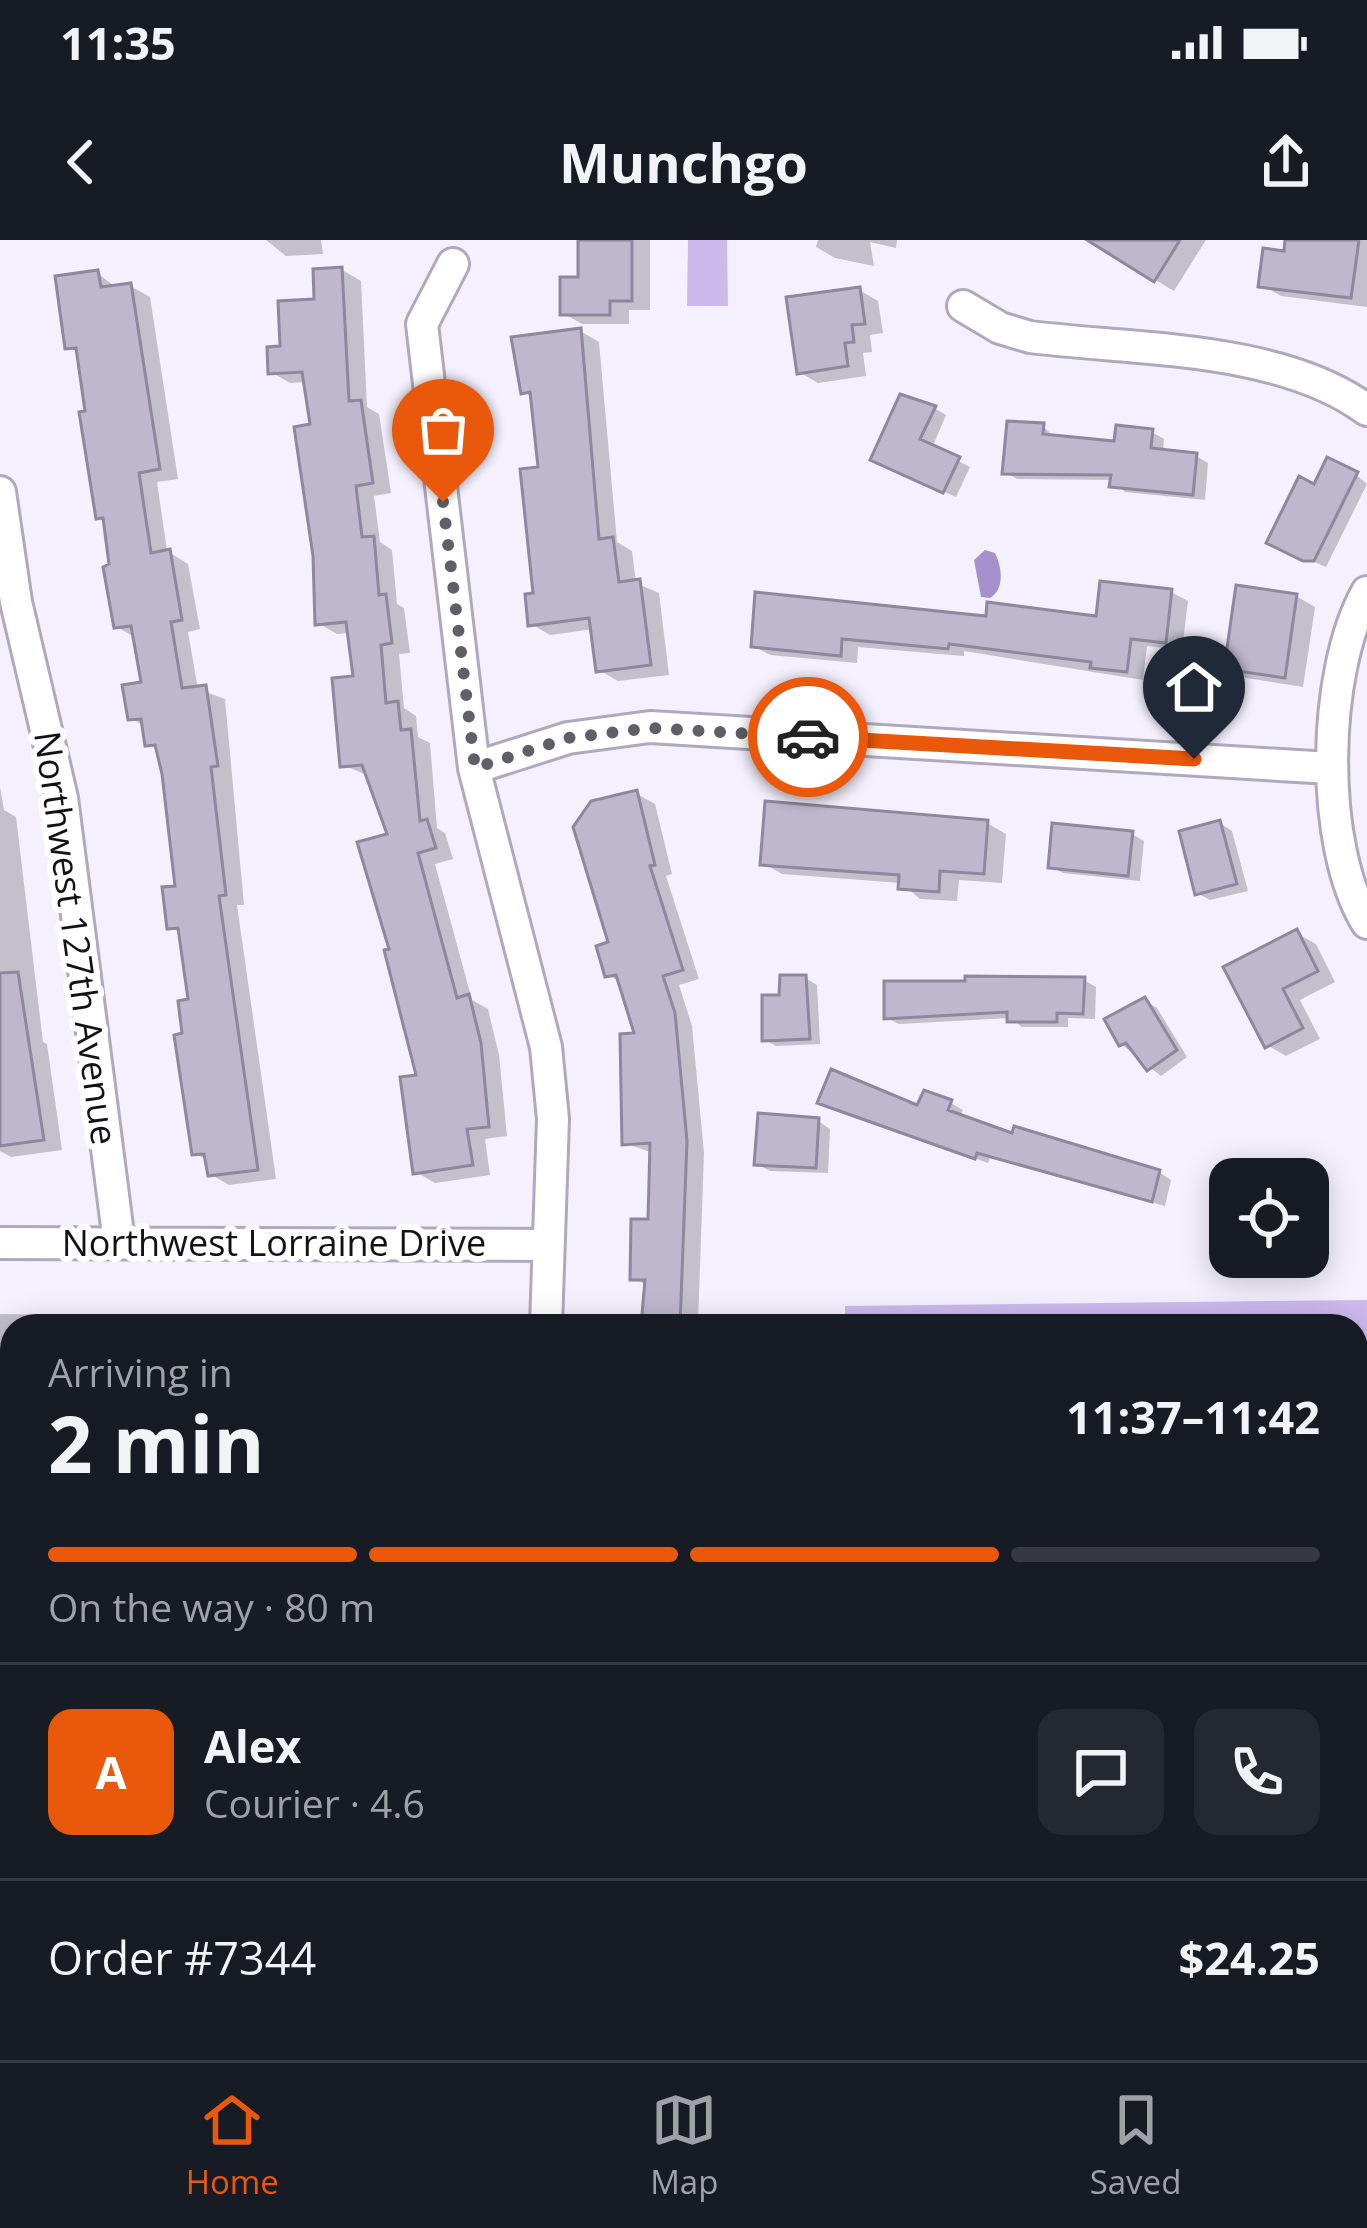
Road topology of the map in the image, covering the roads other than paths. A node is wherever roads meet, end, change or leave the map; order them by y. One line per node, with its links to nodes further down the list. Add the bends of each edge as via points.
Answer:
1 (454, 264): 6 (street, via 422,324)
2 (963, 306): 3 (street, via 1030,337 1270,366)
3 (1367, 410)
4 (0, 493): 9 (street, Northwest 127th Avenue, via 16,602 62,798)
5 (1367, 592): 7 (street, via 1343,670)
6 (475, 768): 7 (street, via 568,738 650,728); 11 (street, via 546,1048 553,1119)
7 (1330, 768): 8 (street, via 1336,844)
8 (1367, 923)
9 (119, 1242): 10 (street, Northwest Lorraine Drive); 11 (street, Northwest Lorraine Drive)
10 (0, 1243)
11 (548, 1245): 12 (street)
12 (546, 1314)

